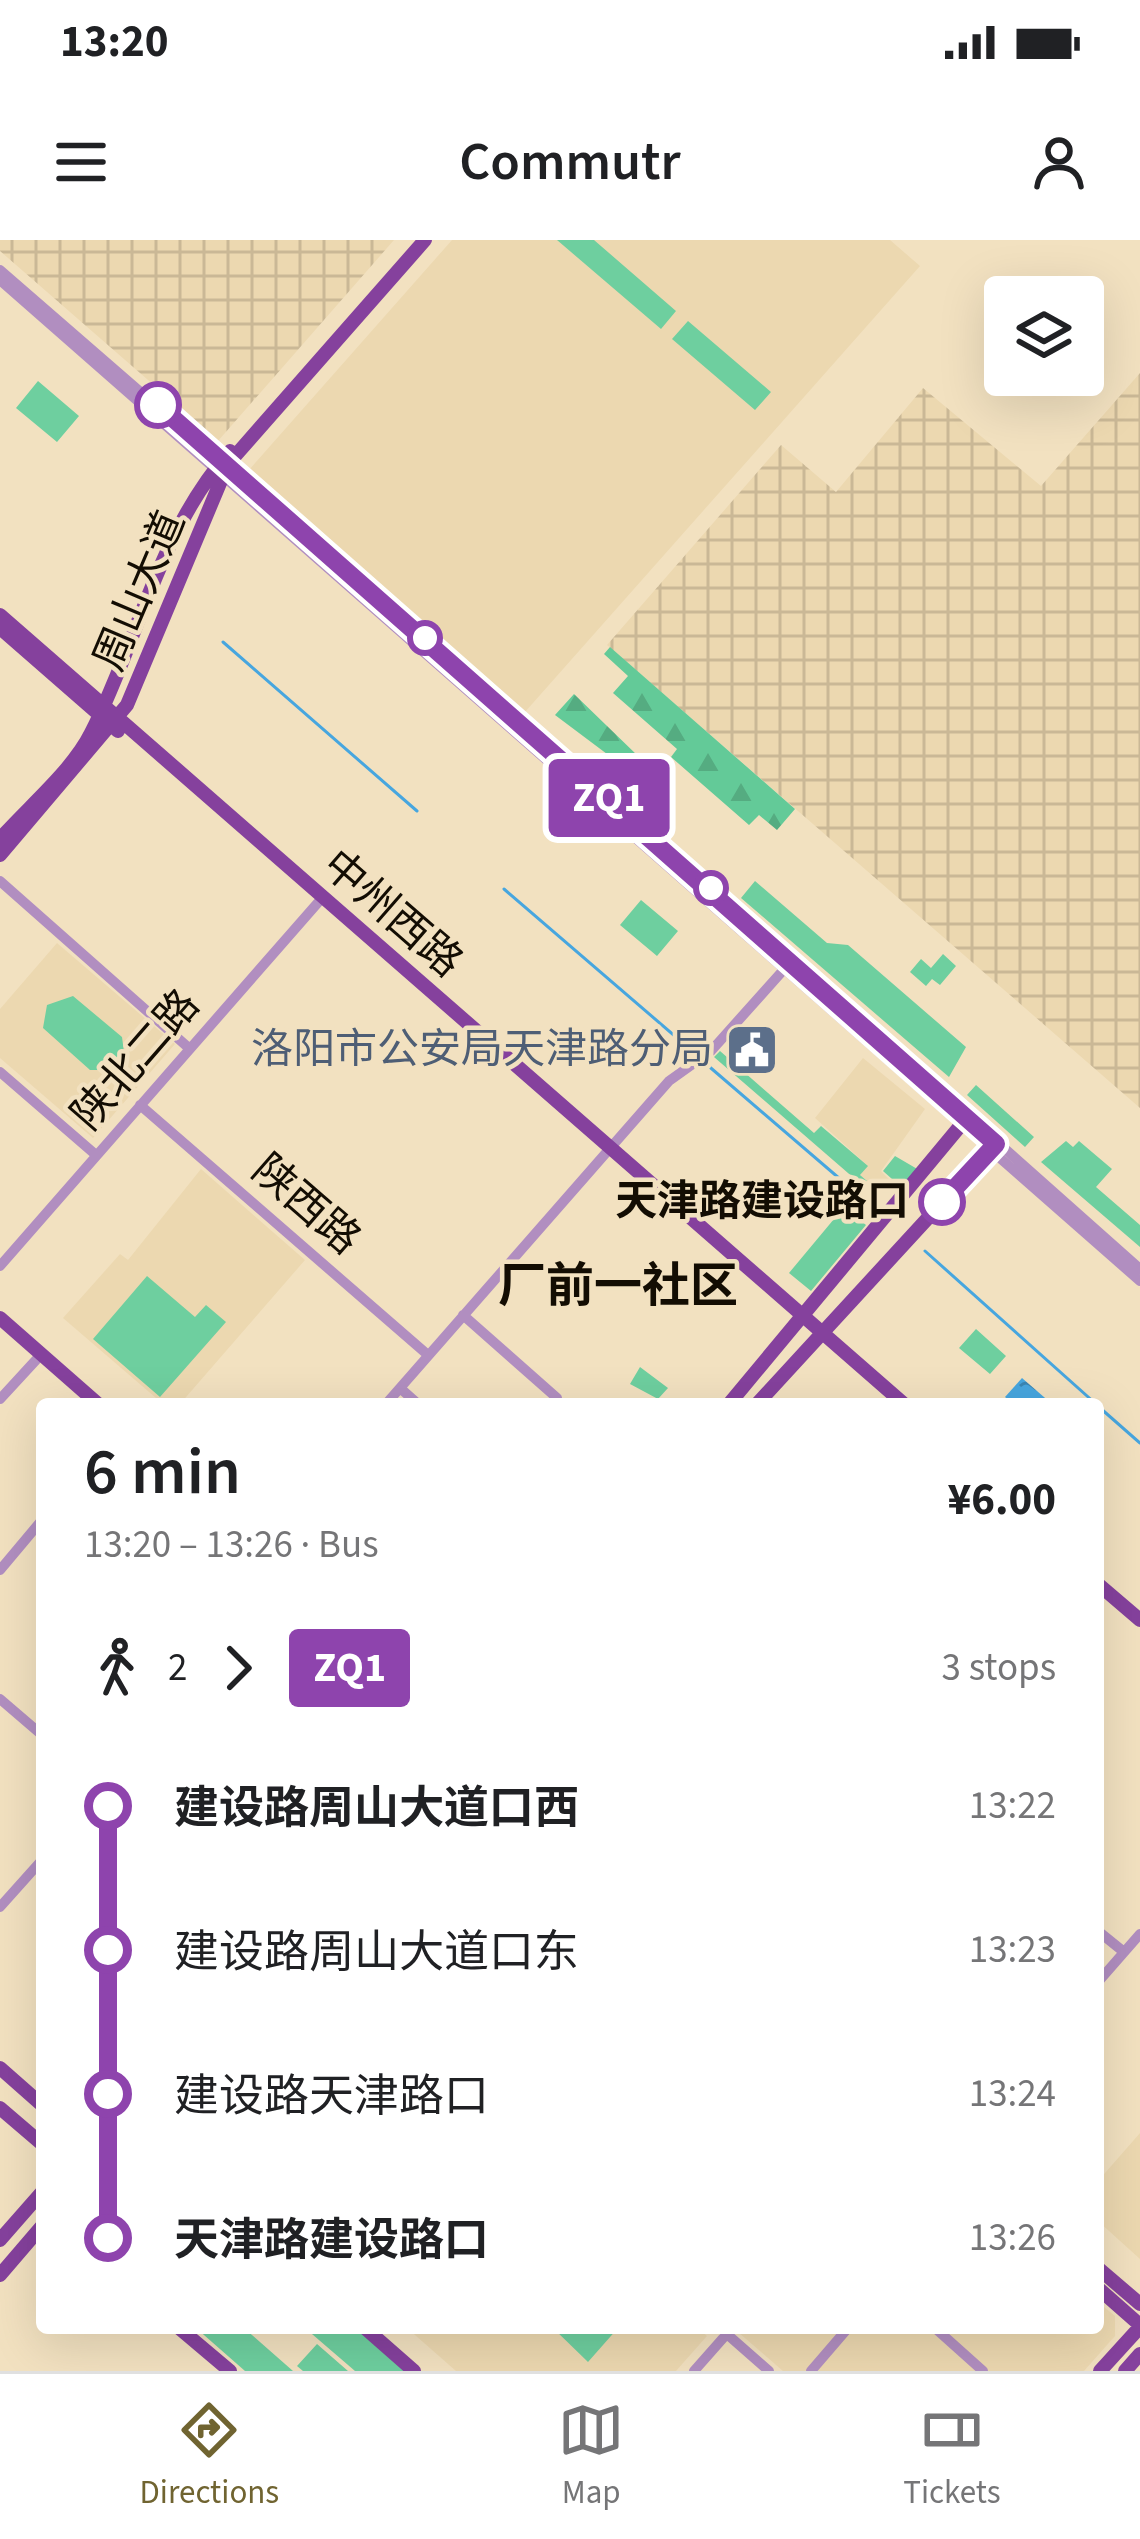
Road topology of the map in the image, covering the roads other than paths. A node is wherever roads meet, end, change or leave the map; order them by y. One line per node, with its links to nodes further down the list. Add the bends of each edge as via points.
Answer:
1 (415, 240): 5 (main road, 周山大道)
2 (425, 240): 5 (main road, 周山大道)
3 (0, 270): 5 (street)
4 (0, 280): 5 (street)
5 (223, 466): 8 (main road, 周山大道, via 172,533); 9 (main road, 周山大道, via 140,682); 14 (street); 18 (street)
6 (0, 616): 8 (main road, 中州西路)
7 (0, 628): 8 (main road, 中州西路)
8 (99, 708): 9 (main road, 中州西路); 10 (main road, 周山大道, via 90,736)
9 (115, 723): 11 (main road, 周山大道); 13 (main road, 中州西路)
10 (0, 839)
11 (0, 855)
12 (0, 880): 15 (street)
13 (319, 901): 15 (street, 陕北二路); 20 (main road, 中州西路)
14 (787, 966): 18 (street); 20 (street)
15 (190, 1049): 17 (street, 陕北二路)
16 (0, 1072): 21 (street)
17 (140, 1105): 21 (street, 陕北二路); 30 (street, 陕西路)
18 (964, 1122): 19 (street); 27 (main road)
19 (993, 1147): 23 (street); 24 (street); 29 (main road)
20 (607, 1150): 25 (street); 27 (main road, 中州西路)
21 (96, 1155): 22 (street, 陕北二路)
22 (0, 1266)
23 (1140, 1270)
24 (1140, 1281)
25 (463, 1316): 30 (street); 37 (street)
26 (0, 1318): 34 (main road)
27 (801, 1318): 29 (main road, 中州西路); 38 (main road)
28 (0, 1328): 31 (main road)
29 (819, 1335): 39 (main road); 40 (main road, 中州西路); 41 (main road, 中州西路)
30 (428, 1355): 32 (street)
31 (36, 1360): 33 (main road); 42 (street)
32 (400, 1388): 35 (street); 36 (street)
33 (80, 1398)
34 (91, 1398)
35 (391, 1398)
36 (411, 1398)
37 (557, 1398)
38 (734, 1398)
39 (762, 1398)
40 (884, 1398)
41 (897, 1398)
42 (0, 1399)
43 (36, 1527): 44 (street)
44 (0, 1570)
45 (1104, 1578): 47 (main road)
46 (1104, 1589): 48 (main road)
47 (1140, 1609)
48 (1140, 1620)
49 (0, 1699): 50 (street)
50 (36, 1730)
51 (36, 1867): 52 (street)
52 (0, 1907)
53 (1140, 1934): 55 (street)
54 (1104, 1935): 55 (street)
55 (1124, 1952): 56 (street)
56 (1104, 1975)
57 (0, 2068): 58 (main road)
58 (36, 2099)
59 (0, 2108): 60 (main road)
60 (36, 2139)
61 (36, 2199): 63 (main road)
62 (36, 2233): 65 (main road)
63 (0, 2240)
64 (36, 2244): 65 (main road)
65 (19, 2253): 67 (main road)
66 (1104, 2273): 69 (main road)
67 (0, 2275)
68 (1104, 2293): 70 (main road)
69 (1140, 2304)
70 (1140, 2326): 84 (main road)
71 (186, 2334): 78 (main road)
72 (372, 2334): 79 (main road)
73 (723, 2334): 80 (street)
74 (730, 2334): 81 (street)
75 (843, 2334): 82 (street)
76 (942, 2334): 83 (street)
77 (1140, 2354): 85 (main road)
78 (230, 2371)
79 (414, 2371)
80 (694, 2371)
81 (769, 2371)
82 (811, 2371)
83 (982, 2371)
84 (1100, 2371)
85 (1125, 2371)

